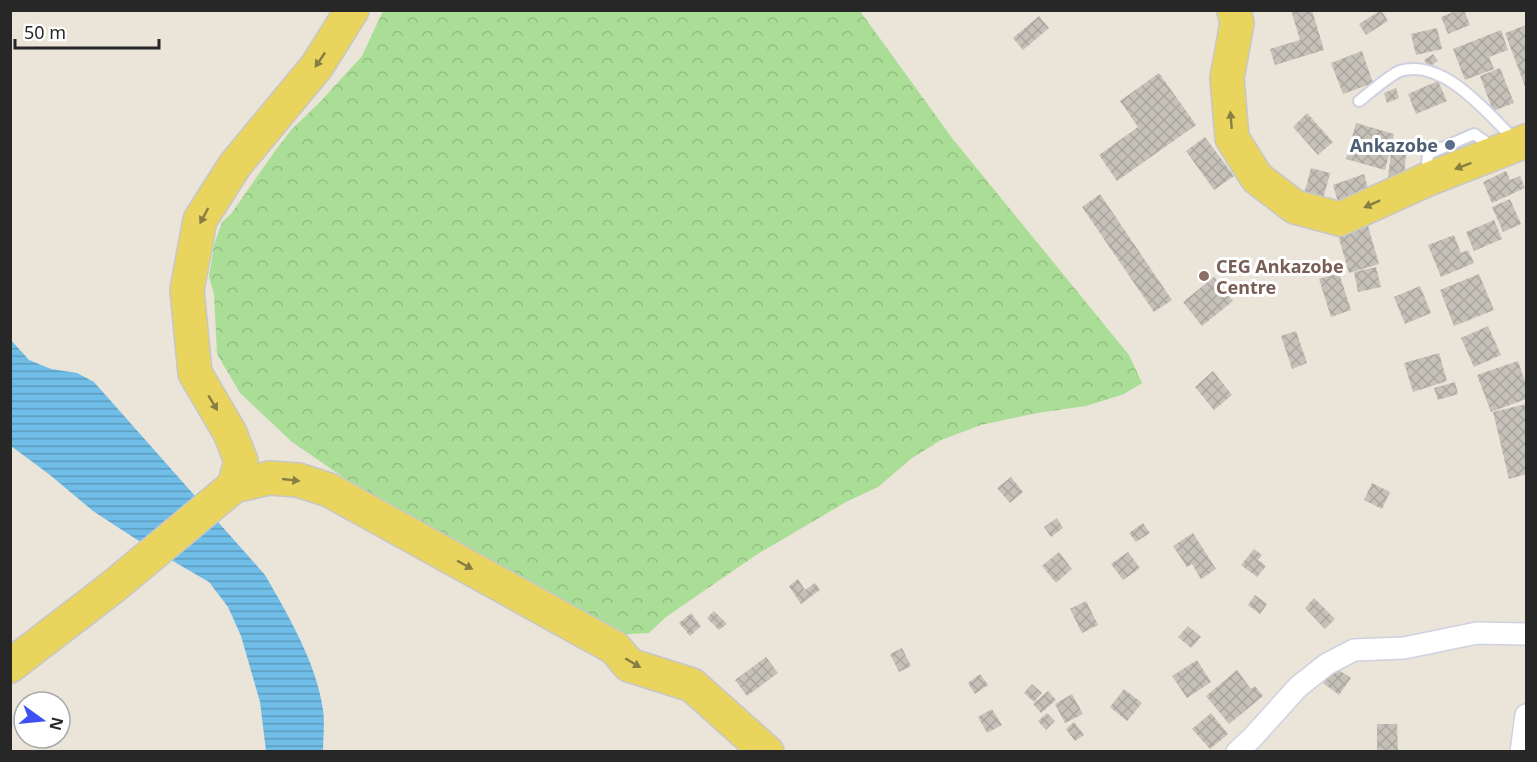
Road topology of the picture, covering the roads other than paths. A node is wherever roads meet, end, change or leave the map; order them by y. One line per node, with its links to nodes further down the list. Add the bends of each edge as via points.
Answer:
1 (352, 10): 5 (main road, one-way to 5, via 316,66 235,165 200,220 187,290 195,373 230,433 241,461)
2 (1234, 10): 4 (main road, one-way to 2, via 1340,219 1295,207 1257,178 1232,138 1227,78 1237,23)
3 (1359, 101): 4 (lane, via 1399,71 1419,69 1447,77)
4 (1515, 145)
5 (234, 486): 7 (main road); 9 (main road, one-way to 9, via 269,478 297,480 329,490 615,648 629,664 692,685)
6 (1527, 634): 10 (street, via 1477,633 1404,648 1354,650 1327,664 1298,687)
7 (10, 666)
8 (1527, 715): 11 (street)
9 (766, 752)
10 (1237, 752)
11 (1521, 752)

